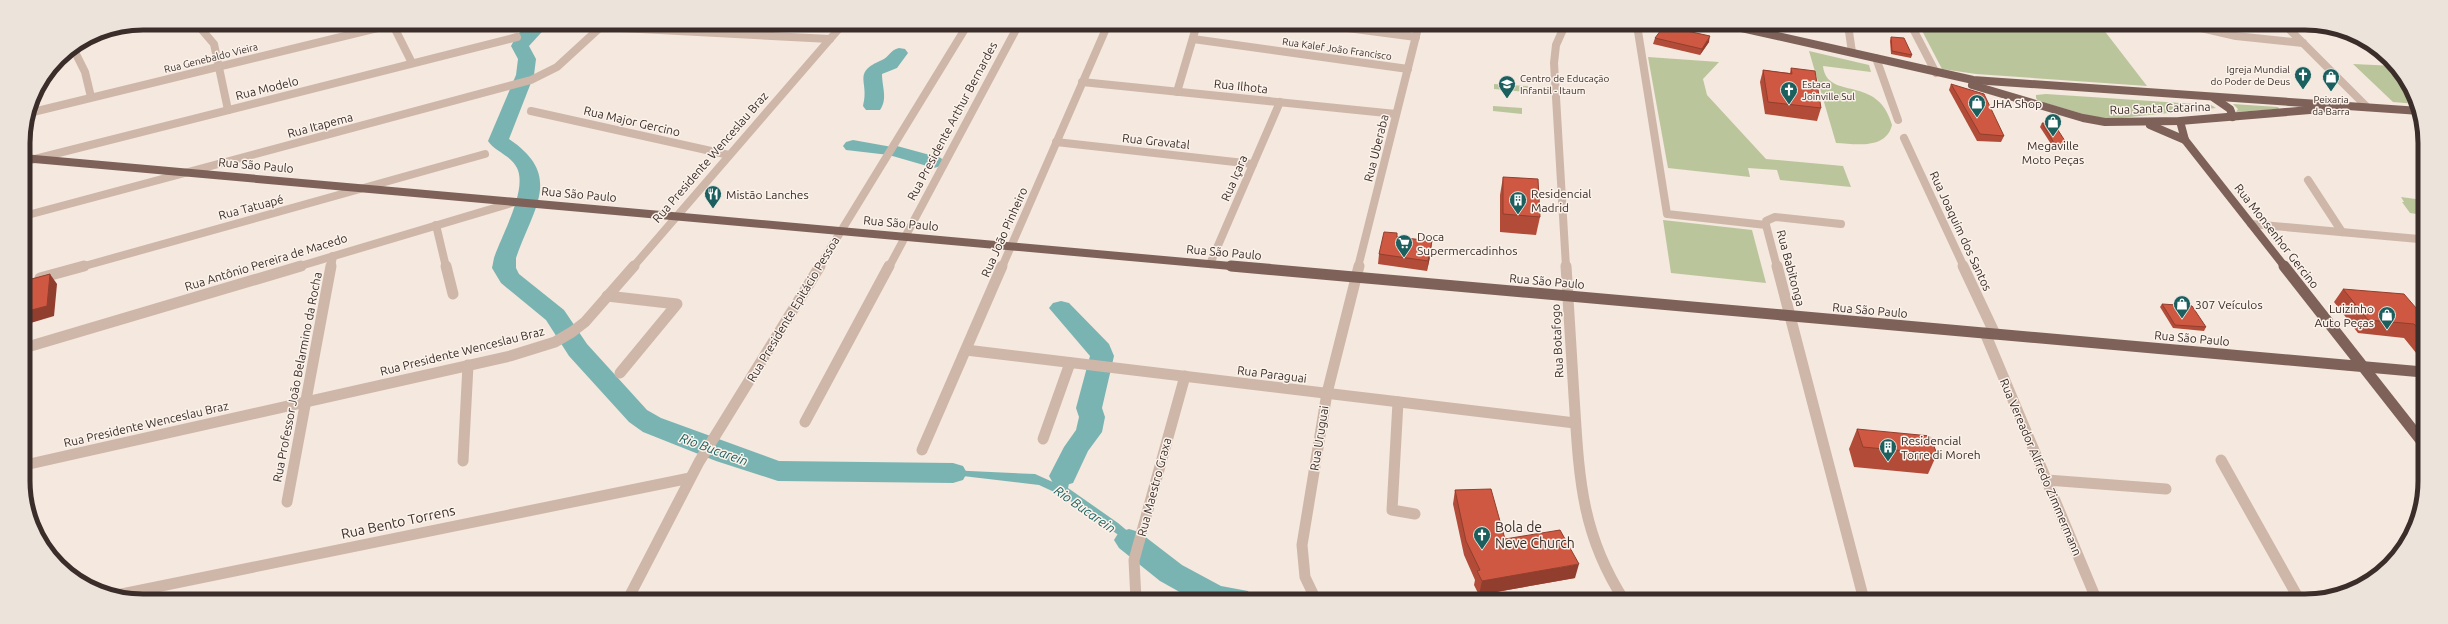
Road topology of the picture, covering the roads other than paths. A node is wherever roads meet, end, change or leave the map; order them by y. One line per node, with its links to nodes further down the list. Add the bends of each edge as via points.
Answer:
1 (203, 30): 29 (street, via 211,39)
2 (370, 30): 29 (street, Rua Genebaldo Vieira)
3 (398, 30): 28 (street)
4 (598, 30): 58 (street, Rua Itapema, via 557,67 531,80)
5 (651, 30): 22 (street, via 689,34)
6 (838, 30): 22 (street, Rua Presidente Wenceslau Braz)
7 (964, 30): 68 (street, Rua Presidente Epitácio Pessoa)
8 (1016, 30): 70 (street, Rua Presidente Arthur Bernardes)
9 (1105, 30): 32 (street, Rua João Pinheiro)
10 (1195, 30): 23 (street)
11 (1366, 30): 20 (street)
12 (1418, 30): 20 (street, Rua Uberaba)
13 (1562, 30): 79 (street, Rua Botafogo, via 1556,45 1554,63)
14 (1638, 30): 67 (street, Rua Babitonga, via 1668,214)
15 (1764, 30): 26 (main road, Rua Santa Catarina)
16 (1849, 30): 26 (street)
17 (1914, 30): 31 (street)
18 (2216, 30): 24 (street, via 2248,38)
19 (2290, 30): 24 (street)
20 (1416, 36): 30 (street, Rua Uberaba)
21 (517, 37): 28 (street, Rua Modelo)
22 (830, 39): 53 (street, Rua Presidente Wenceslau Braz)
23 (1193, 39): 30 (street, Rua Kalef João Francisco); 34 (street)
24 (2302, 43): 39 (street)
25 (75, 52): 35 (street)
26 (1852, 52): 27 (main road, Rua Santa Catarina)
27 (1876, 58): 31 (main road, Rua Santa Catarina); 46 (street)
28 (412, 64): 41 (street, Rua Modelo)
29 (220, 66): 35 (street, Rua Genebaldo Vieira); 41 (street)
30 (1408, 69): 44 (street, Rua Uberaba)
31 (1936, 73): 33 (main road, Rua Santa Catarina, via 1973,80); 37 (main road, Rua Santa Catarina)
32 (1082, 82): 34 (street, Rua Ilhota); 51 (street, Rua João Pinheiro)
33 (2041, 85): 36 (main road, Rua Santa Catarina); 37 (main road, via 2023,88)
34 (1177, 92): 38 (street, Rua Ilhota)
35 (91, 97): 40 (street, Rua Genebaldo Vieira)
36 (2209, 97): 39 (main road, Rua Santa Catarina); 45 (main road, via 2230,108)
37 (2022, 101): 48 (main road, Rua Santa Catarina, via 2095,121)
38 (1280, 102): 44 (street, Rua Ilhota); 57 (street, Rua Içara)
39 (2367, 107): 42 (main road, Rua Santa Catarina); 45 (main road, Rua Santa Catarina)
40 (35, 110)
41 (228, 110): 55 (street, Rua Modelo)
42 (2413, 110)
43 (531, 111): 53 (street, Rua Major Gercino)
44 (1396, 114): 75 (street, Rua Uberaba)
45 (2233, 117): 47 (main road, Rua Santa Catarina)
46 (1898, 120)
47 (2180, 121): 48 (main road, Rua Santa Catarina); 50 (main road, Rua Monsenhor Gercino)
48 (2141, 123): 50 (main road, Rua Monsenhor Gercino, via 2165,130)
49 (1904, 138): 81 (street, Rua Joaquim dos Santos)
50 (2185, 140): 65 (main road, Rua Monsenhor Gercino)
51 (1056, 142): 57 (street, Rua Gravatal); 72 (street, Rua João Pinheiro)
52 (485, 154): 60 (street, Rua Tatuapé)
53 (729, 155): 63 (street, Rua Presidente Wenceslau Braz)
54 (30, 158): 55 (main road, Rua São Paulo)
55 (37, 159): 56 (street, Rua Modelo); 58 (main road, Rua São Paulo)
56 (30, 160)
57 (1254, 164): 74 (street, Rua Içara)
58 (187, 172): 60 (main road, Rua São Paulo); 62 (street, Rua Itapema)
59 (2308, 180): 69 (street)
60 (364, 188): 61 (main road, Rua São Paulo); 76 (street, Rua Tatuapé)
61 (515, 202): 63 (main road, Rua São Paulo); 66 (street, Rua Antônio Pereira de Macedo)
62 (30, 214)
63 (676, 216): 68 (main road, Rua São Paulo); 78 (street, Rua Presidente Wenceslau Braz)
64 (1841, 224): 67 (street, via 1775,217 1766,221)
65 (2251, 224): 69 (street); 86 (main road, Rua Monsenhor Gercino)
66 (436, 225): 73 (street, Rua Antônio Pereira de Macedo); 77 (street)
67 (1766, 225): 80 (street, Rua Babitonga)
68 (841, 231): 70 (main road, Rua São Paulo); 101 (street, Rua Presidente Epitácio Pessoa)
69 (2342, 232): 71 (street)
70 (905, 236): 72 (main road, Rua São Paulo); 93 (street, Rua Presidente Arthur Bernardes)
71 (2418, 241)
72 (1011, 246): 74 (main road, Rua São Paulo); 83 (street, Rua João Pinheiro)
73 (333, 256): 82 (street, Rua Antônio Pereira de Macedo); 91 (street, Rua Professor João Belarmino da Rocha)
74 (1210, 264): 75 (main road, Rua São Paulo)
75 (1356, 277): 79 (main road, Rua São Paulo); 90 (street, Rua Uruguai)
76 (32, 280)
77 (453, 294)
78 (607, 296): 85 (street, Rua Presidente Wenceslau Braz, via 562,339 529,351); 88 (street, via 677,304)
79 (1567, 296): 80 (main road, Rua São Paulo); 94 (street, Rua Botafogo)
80 (1789, 315): 81 (main road, Rua São Paulo); 111 (street, Rua Babitonga)
81 (1990, 333): 86 (main road, Rua São Paulo); 102 (street, Rua Vereador Alfredo Zimmermann)
82 (30, 346)
83 (966, 350): 84 (street, Rua Paraguai); 97 (street, Rua João Pinheiro)
84 (1070, 363): 89 (street, Rua Paraguai); 96 (street)
85 (468, 365): 91 (street, Rua Presidente Wenceslau Braz); 99 (street)
86 (2363, 367): 87 (main road, Rua São Paulo); 95 (main road, Rua Monsenhor Gercino)
87 (2418, 372)
88 (620, 373)
89 (1184, 376): 90 (street, Rua Paraguai); 108 (street, Rua Maestro Graxa, via 1134,560)
90 (1327, 393): 92 (street, Rua Paraguai); 109 (street, Rua Uruguai, via 1302,544 1302,567)
91 (306, 402): 100 (street, Rua Presidente Wenceslau Braz); 104 (street, Rua Professor João Belarmino da Rocha)
92 (1398, 402): 94 (street, Rua Paraguai); 105 (street, via 1392,510)
93 (805, 422)
94 (1575, 422): 110 (street, Rua Botafogo, via 1578,480 1585,518 1599,554)
95 (2418, 437)
96 (1043, 439)
97 (922, 450)
98 (2221, 460): 113 (street)
99 (463, 461)
100 (30, 464)
101 (690, 478): 106 (street, Rua Bento Torrens); 107 (street, Rua Presidente Epitácio Pessoa)
102 (2047, 480): 103 (street); 112 (street, Rua Vereador Alfredo Zimmermann)
103 (2166, 489)
104 (287, 502)
105 (1415, 514)
106 (127, 593)
107 (631, 594)
108 (1135, 594)
109 (1314, 594)
110 (1620, 594)
111 (1862, 594)
112 (2094, 594)
113 (2296, 594)

